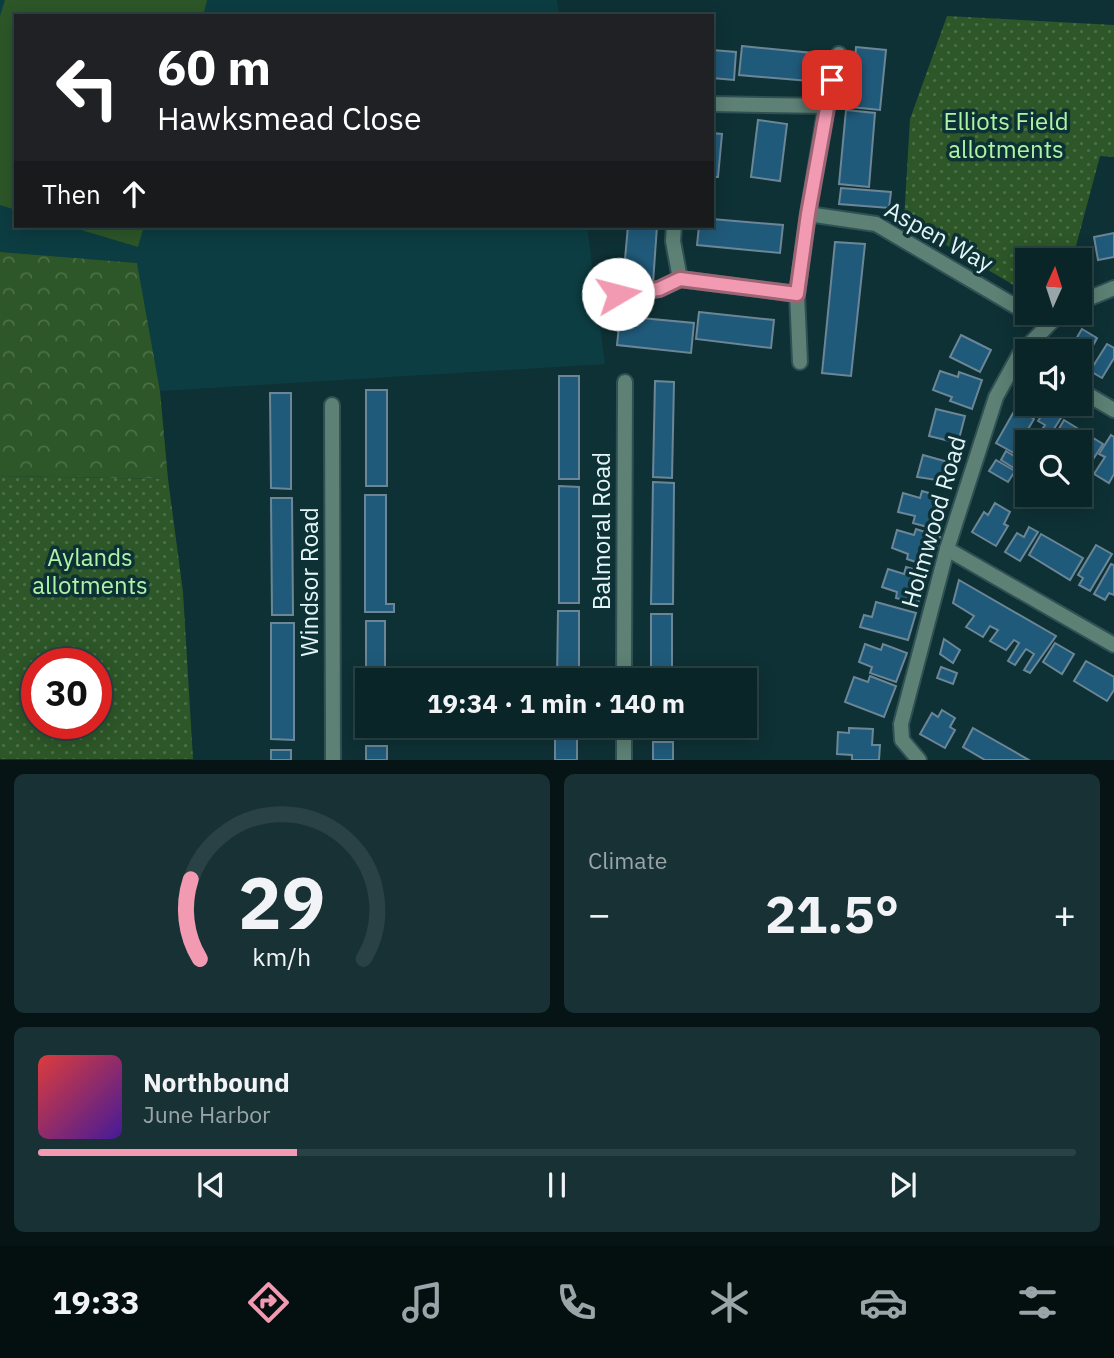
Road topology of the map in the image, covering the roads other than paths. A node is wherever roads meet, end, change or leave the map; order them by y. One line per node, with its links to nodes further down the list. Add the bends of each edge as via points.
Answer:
1 (839, 54): 3 (street)
2 (714, 104): 3 (street)
3 (826, 106): 4 (street)
4 (808, 214): 9 (street); 11 (street, Aspen Way, via 876,224)
5 (674, 228): 6 (street)
6 (680, 279): 8 (street, via 659,289); 9 (street)
7 (1114, 288): 10 (street)
8 (618, 294)
9 (797, 294): 12 (street)
10 (1092, 297)
11 (1015, 305)
12 (800, 362)
13 (1015, 369): 18 (street, Holmwood Road, via 996,397)
14 (625, 382): 20 (street, Balmoral Road)
15 (1092, 397): 17 (street)
16 (332, 405): 22 (street, Windsor Road)
17 (1114, 410)
18 (947, 550): 19 (street); 24 (street, Holmwood Road, via 901,724 902,740)
19 (1114, 645)
20 (624, 668)
21 (624, 738): 23 (street)
22 (333, 760)
23 (624, 760)
24 (919, 760)

